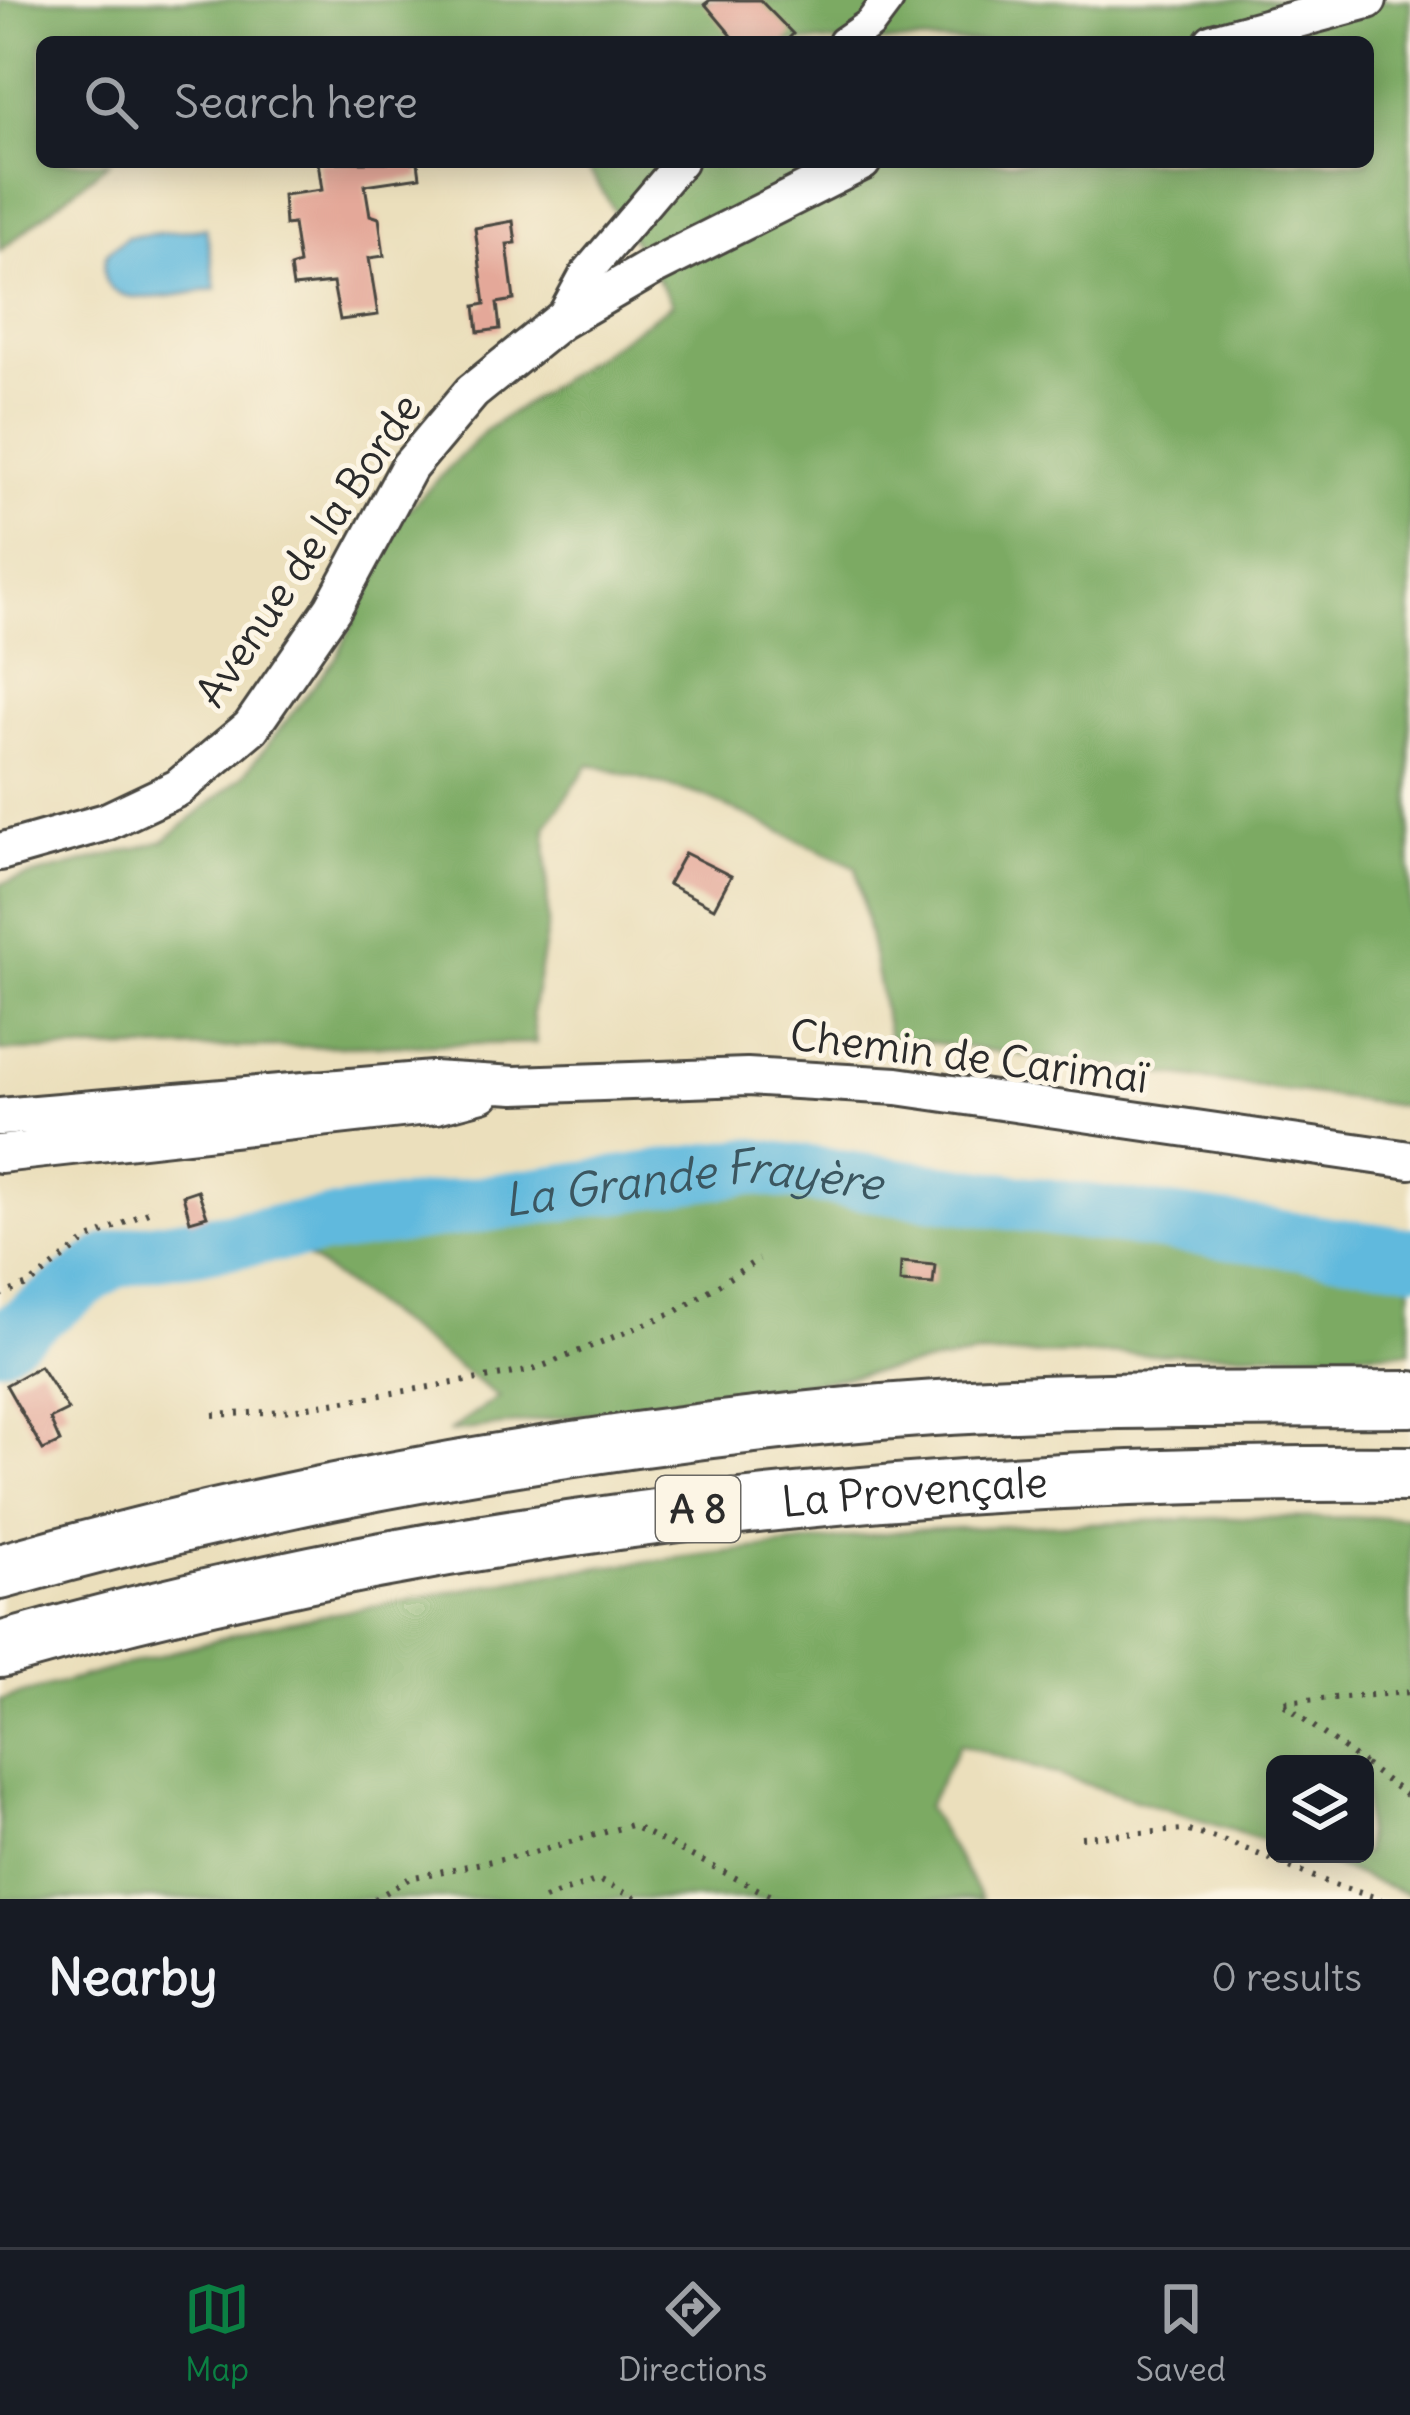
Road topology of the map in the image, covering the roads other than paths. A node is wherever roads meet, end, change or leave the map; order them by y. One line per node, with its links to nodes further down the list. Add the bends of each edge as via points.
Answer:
1 (888, 0): 3 (street)
2 (1368, 0): 4 (street)
3 (853, 36)
4 (1235, 36)
5 (676, 168): 7 (street, via 585,275)
6 (850, 168): 7 (street, Avenue de la Borde)
7 (560, 321): 8 (street, Avenue de la Borde, via 472,392 409,467 333,608 251,727 178,788 106,823)
8 (0, 852)
9 (515, 1085): 10 (street, Chemin de Carimaï, via 432,1080); 11 (street, Chemin de Carimaï, via 436,1105); 12 (street, Chemin de Carimaï, via 700,1077 853,1082)
10 (0, 1117)
11 (0, 1154)
12 (1410, 1160)
13 (1410, 1399): 15 (highway, La Provençale / A 8, via 1093,1400 840,1416 437,1474 232,1513)
14 (1410, 1474): 16 (highway, La Provençale / A 8, via 1091,1479 734,1504 268,1580)
15 (0, 1572)
16 (0, 1650)

